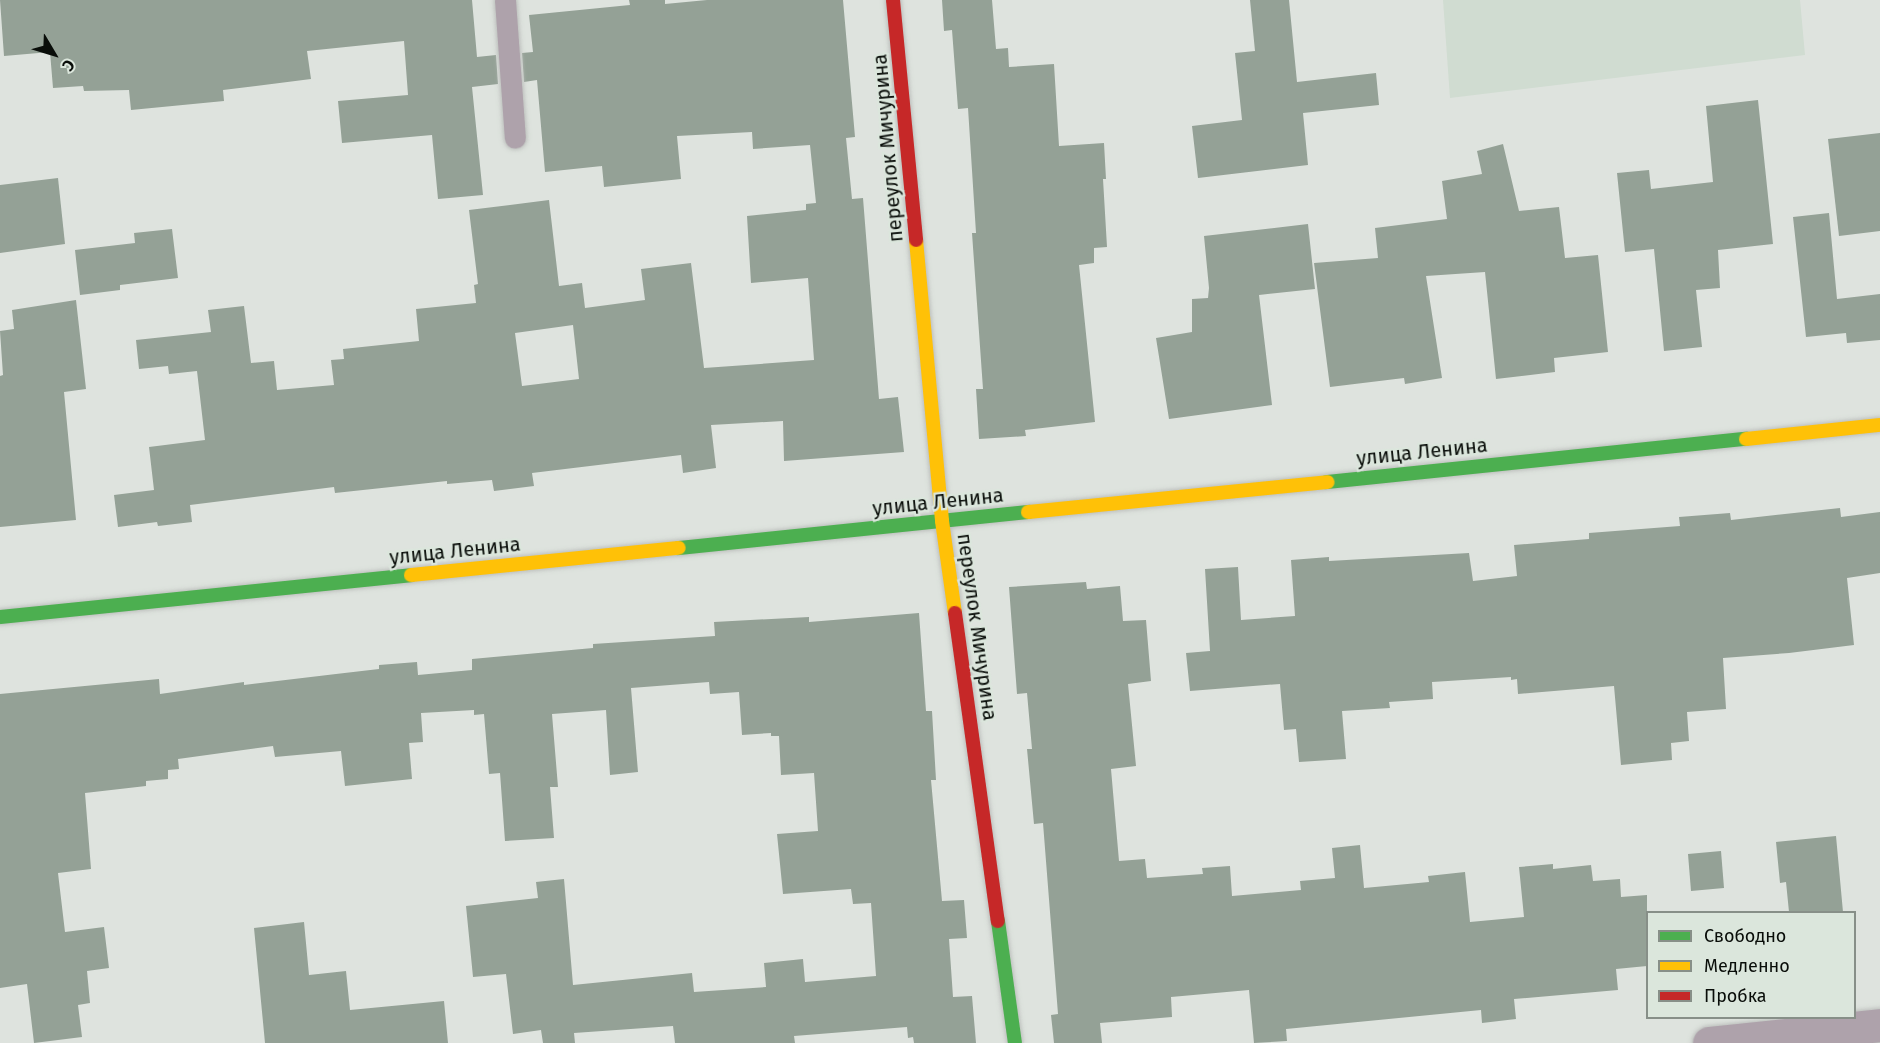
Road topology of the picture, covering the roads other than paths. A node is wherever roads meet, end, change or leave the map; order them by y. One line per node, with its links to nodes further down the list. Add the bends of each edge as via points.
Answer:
1 (506, 0): 3 (lane)
2 (893, 0): 5 (street, переулок Мичурина)
3 (515, 138)
4 (1880, 425): 5 (street, улица Ленина)
5 (942, 521): 6 (street, улица Ленина); 8 (street, переулок Мичурина)
6 (0, 616)
7 (1880, 1025): 9 (street)
8 (1015, 1043)
9 (1709, 1043)

